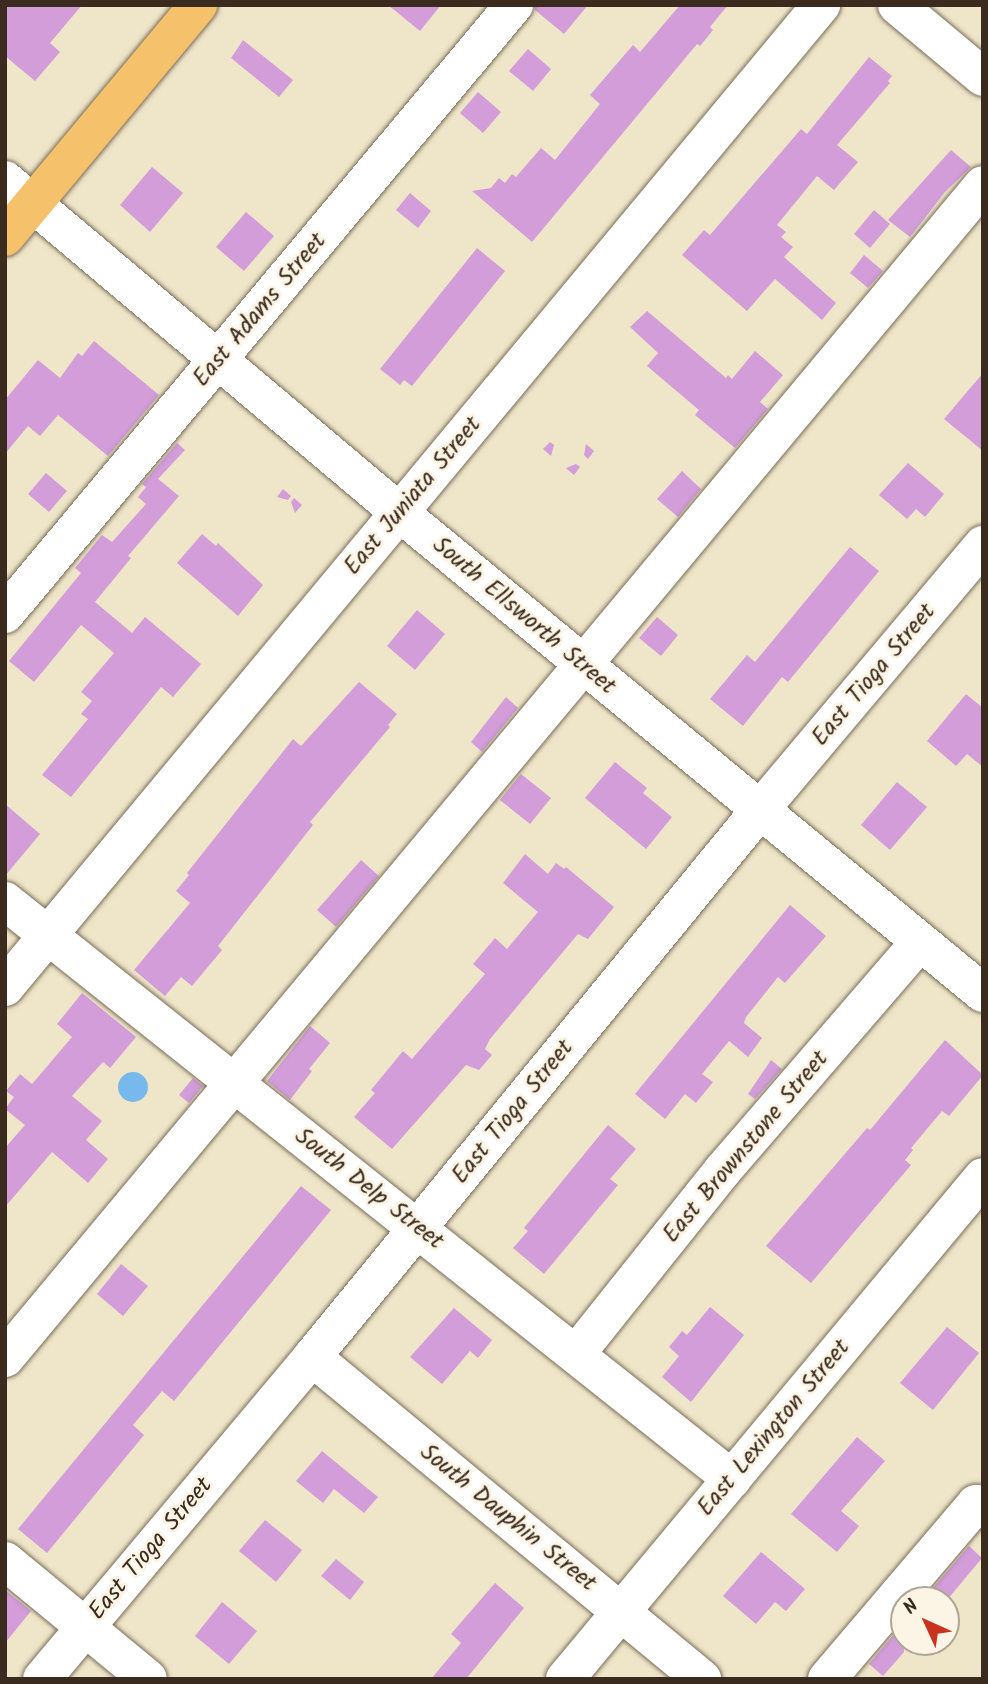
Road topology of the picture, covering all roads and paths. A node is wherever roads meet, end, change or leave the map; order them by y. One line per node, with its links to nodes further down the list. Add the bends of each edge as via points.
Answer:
1 (198, 5): 7 (main road)
2 (514, 5): 9 (street, East Adams Street)
3 (821, 5): 10 (street, East Juniata Street)
4 (897, 5): 5 (street)
5 (983, 77)
6 (983, 185): 13 (street)
7 (19, 192): 8 (main road); 9 (street, South Ellsworth Street)
8 (5, 237)
9 (218, 360): 10 (street, South Ellsworth Street); 12 (street, East Adams Street)
10 (400, 513): 13 (street, South Ellsworth Street); 16 (street, East Juniata Street)
11 (983, 545): 14 (street, East Tioga Street)
12 (5, 614)
13 (582, 664): 14 (street, South Ellsworth Street); 20 (street)
14 (759, 811): 17 (street, South Ellsworth Street); 22 (street, East Tioga Street)
15 (5, 901): 16 (street, South Delp Street)
16 (48, 936): 18 (street, East Juniata Street); 20 (street, South Delp Street)
17 (919, 942): 19 (street, South Ellsworth Street); 23 (street, East Brownstone Street, via 723,1170)
18 (5, 987)
19 (983, 993)
20 (234, 1082): 22 (street, South Delp Street); 25 (street)
21 (983, 1177): 26 (street, East Lexington Street)
22 (418, 1228): 23 (street, South Delp Street); 24 (street, East Tioga Street)
23 (576, 1354): 26 (street, South Delp Street)
24 (312, 1357): 29 (street, South Dauphin Street); 30 (street, East Tioga Street)
25 (5, 1358)
26 (732, 1479): 29 (street, East Lexington Street)
27 (980, 1506): 35 (street)
28 (5, 1561): 30 (street)
29 (622, 1611): 33 (street, East Lexington Street); 34 (street, South Dauphin Street)
30 (85, 1627): 31 (street, East Tioga Street); 32 (street)
31 (42, 1679)
32 (148, 1679)
33 (565, 1679)
34 (702, 1679)
35 (827, 1679)

